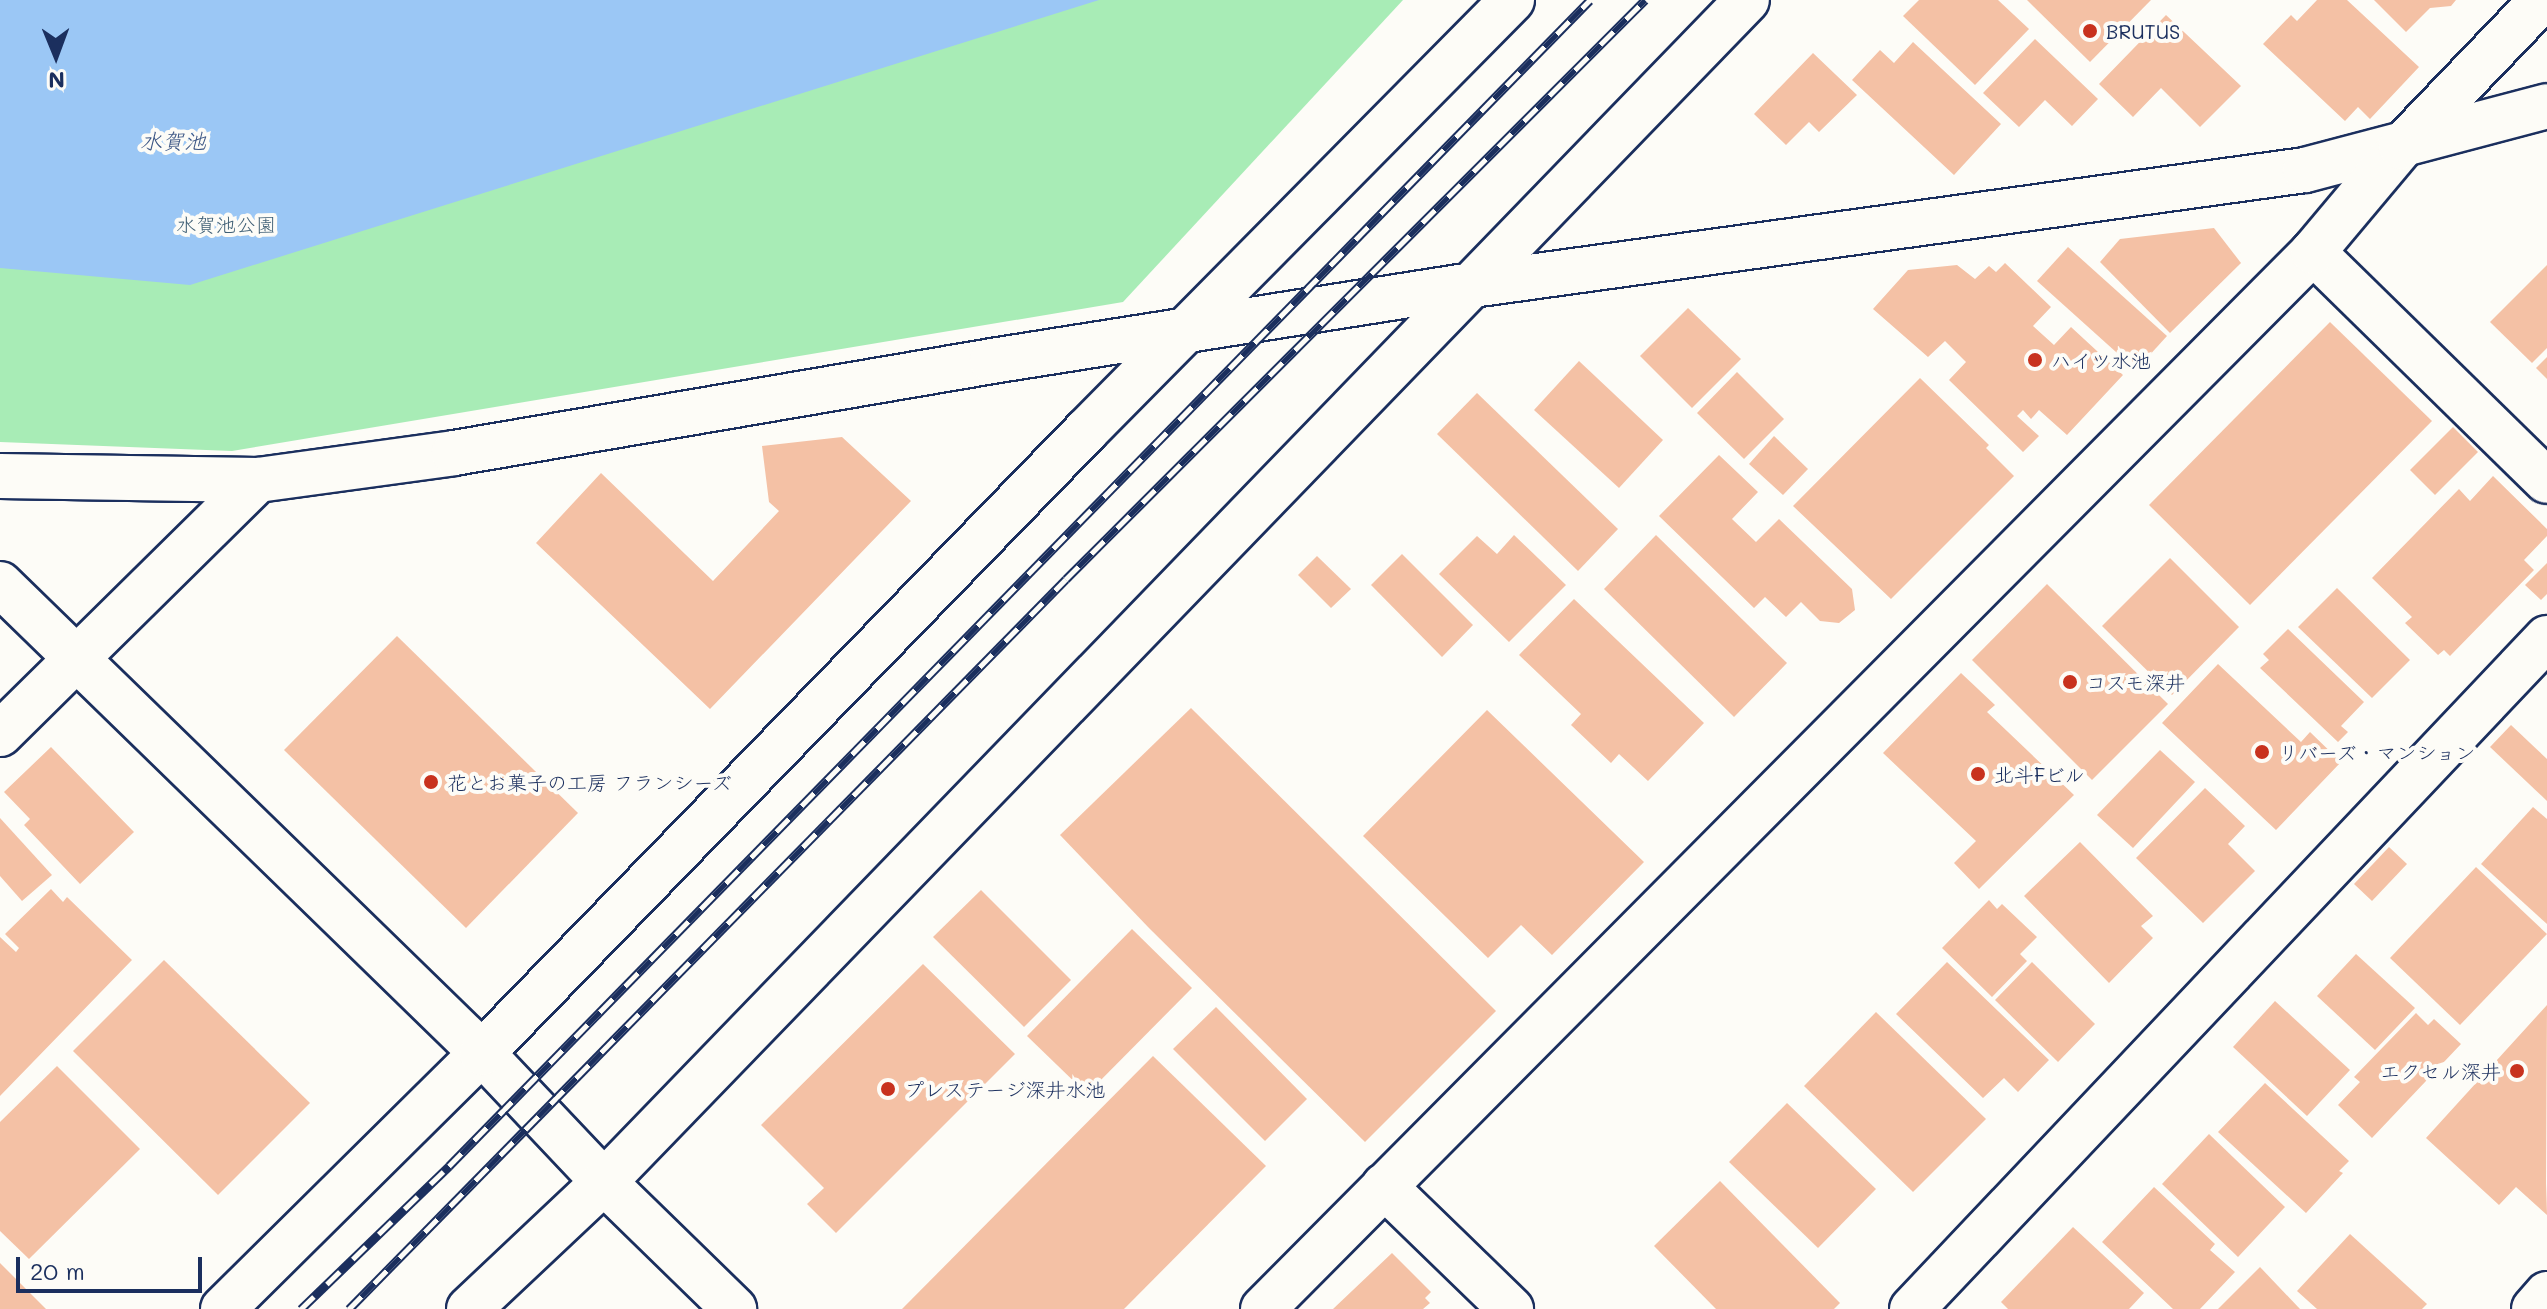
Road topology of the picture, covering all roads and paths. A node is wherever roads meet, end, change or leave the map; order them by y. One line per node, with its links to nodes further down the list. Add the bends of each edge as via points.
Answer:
1 (1512, 0): 8 (street)
2 (1747, 0): 7 (street)
3 (2542, 0): 5 (street)
4 (2547, 106): 5 (street)
5 (2401, 147): 6 (street); 7 (street, via 2305,170)
6 (2313, 252): 11 (street); 18 (street)
7 (1472, 285): 8 (street); 17 (street)
8 (1188, 329): 10 (street, via 454,453); 16 (street)
9 (0, 476): 10 (street)
10 (258, 480): 14 (street)
11 (2547, 481)
12 (0, 584): 14 (street)
13 (2547, 638): 25 (street)
14 (77, 658): 15 (street); 16 (street)
15 (0, 734)
16 (482, 1053): 17 (street); 20 (street)
17 (604, 1182): 21 (street); 22 (street)
18 (1384, 1186): 23 (street); 24 (street)
19 (2547, 1294): 26 (street)
20 (223, 1309)
21 (469, 1309)
22 (734, 1309)
23 (1263, 1309)
24 (1511, 1309)
25 (1912, 1309)
26 (2534, 1309)

